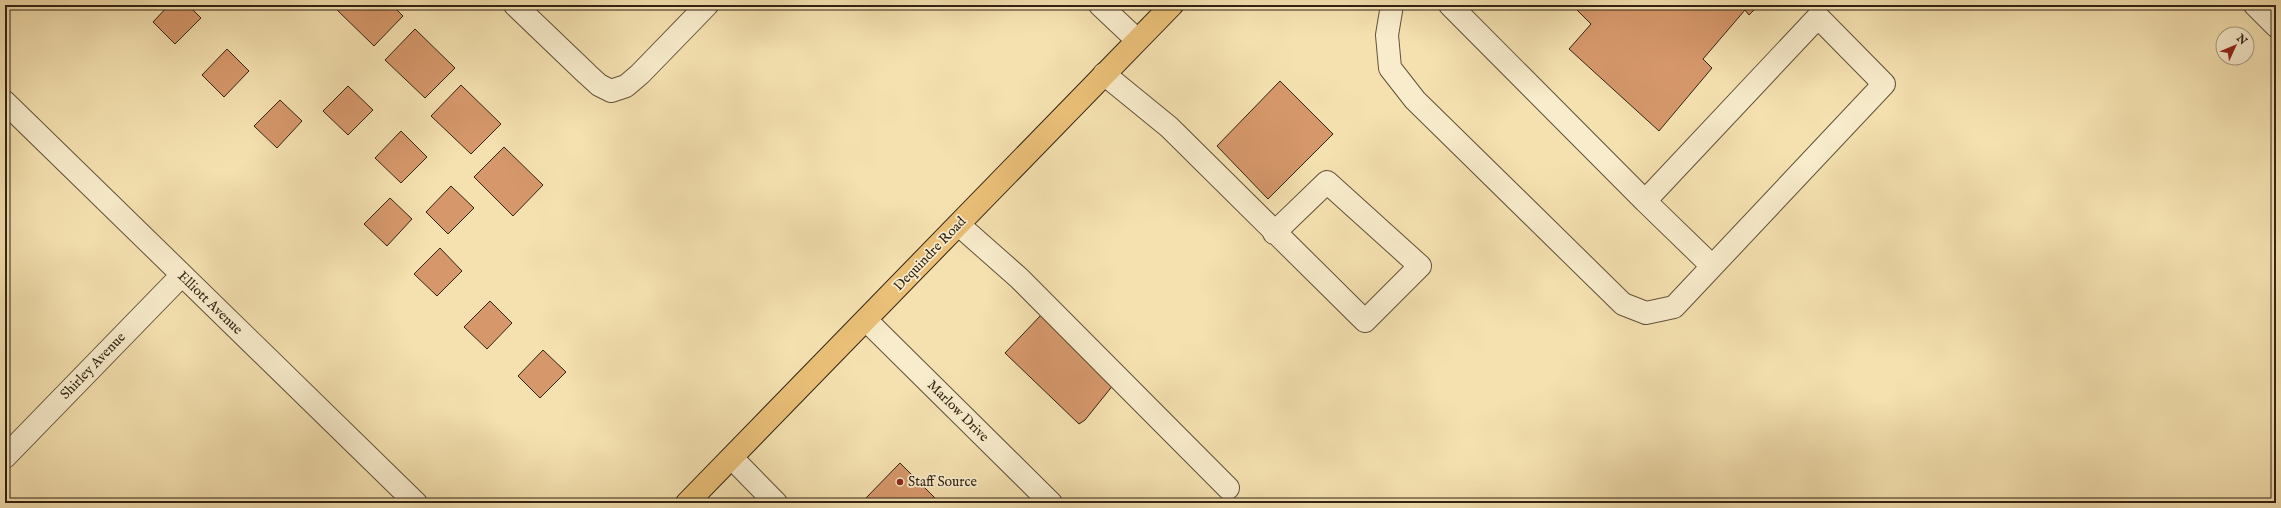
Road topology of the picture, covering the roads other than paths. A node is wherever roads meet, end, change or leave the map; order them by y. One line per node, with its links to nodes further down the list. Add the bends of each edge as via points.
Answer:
1 (515, 5): 2 (street, via 599,85 611,91 626,86 640,74)
2 (707, 5)
3 (1100, 5): 9 (street)
4 (1172, 5): 9 (main road, Dequindre Road)
5 (1392, 5): 15 (street, via 1387,35 1390,68 1415,100 1623,304 1646,313 1674,307)
6 (1450, 5): 12 (street)
7 (2255, 5): 8 (street)
8 (2276, 26)
9 (1137, 40): 10 (main road, Dequindre Road)
10 (1104, 74): 13 (main road, Dequindre Road); 14 (street, via 1168,127)
11 (5, 102): 16 (street, Elliott Avenue)
12 (1645, 201): 15 (street); 15 (street, via 1818,18 1884,84)
13 (959, 225): 17 (main road, Dequindre Road); 20 (street, via 1019,278)
14 (1274, 233): 14 (street, via 1365,320 1420,266 1327,182)
15 (1712, 266)
16 (182, 275): 18 (street, Shirley Avenue); 21 (street, Elliott Avenue)
17 (866, 320): 19 (main road, Dequindre Road); 24 (street, Marlow Drive)
18 (5, 456)
19 (732, 458): 22 (main road, Dequindre Road); 23 (street)
20 (1228, 488)
21 (416, 503)
22 (688, 503)
23 (776, 503)
24 (1051, 503)

